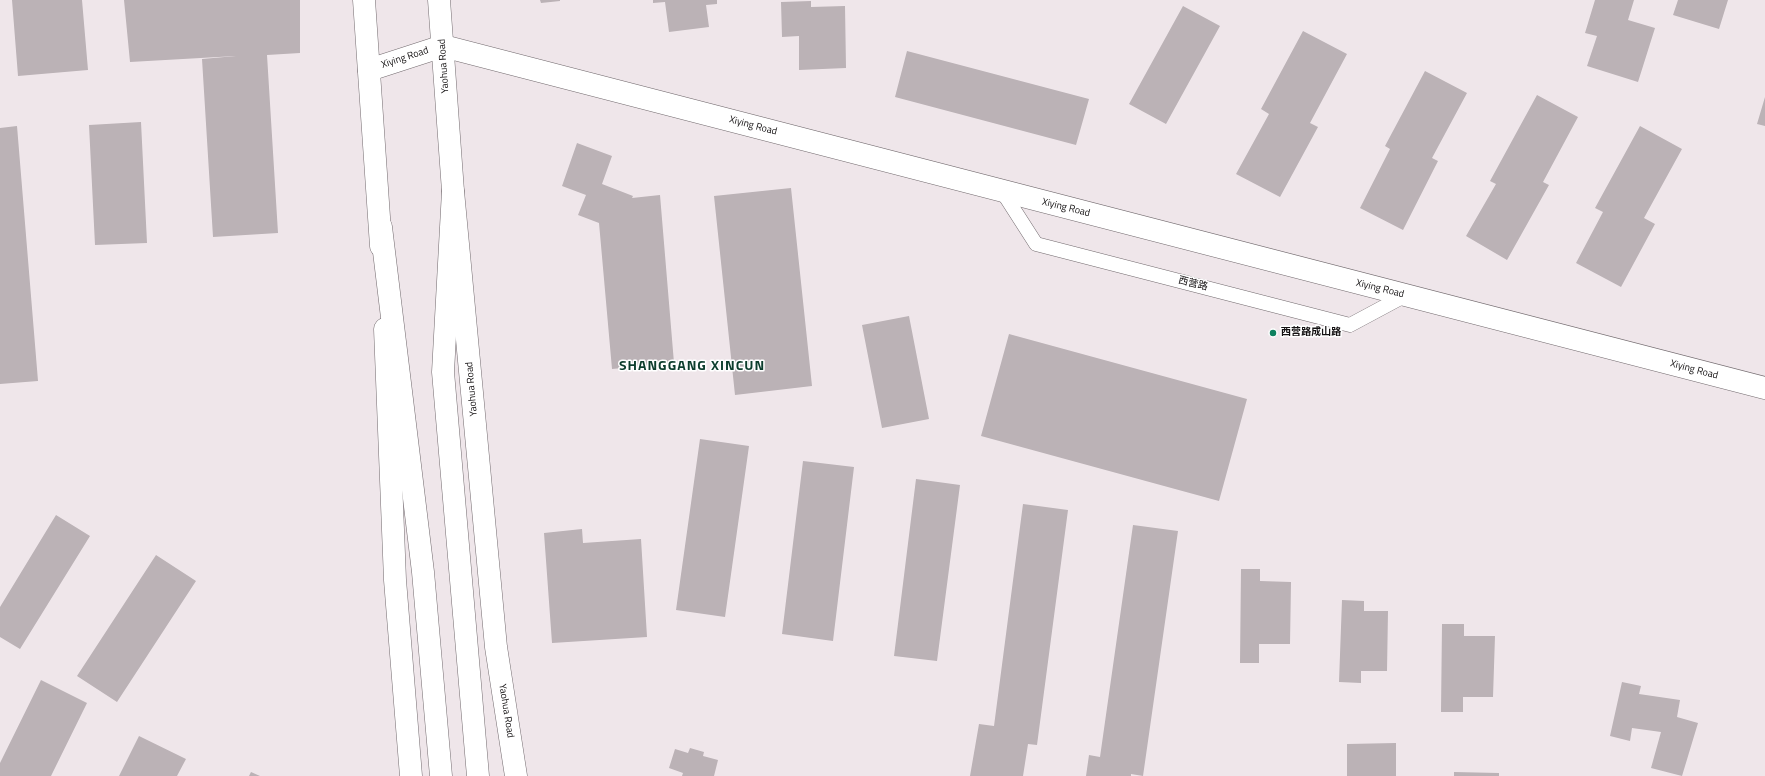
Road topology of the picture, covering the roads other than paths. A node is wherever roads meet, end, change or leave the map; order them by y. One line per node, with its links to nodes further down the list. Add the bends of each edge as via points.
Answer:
1 (364, 0): 4 (main road)
2 (439, 0): 3 (main road, Yaohua Road)
3 (443, 46): 4 (main road, Xiying Road); 5 (main road, Yaohua Road); 6 (main road, Xiying Road)
4 (369, 70): 7 (main road)
5 (453, 191): 12 (main road, via 443,372); 13 (main road, Yaohua Road, via 496,647)
6 (1002, 191): 8 (main road, Xiying Road); 8 (lane, 西营路, via 1036,244 1350,325)
7 (381, 227): 10 (main road, via 394,580); 11 (main road, via 423,572)
8 (1406, 296): 9 (main road, Xiying Road)
9 (1765, 388)
10 (411, 776)
11 (441, 776)
12 (478, 776)
13 (516, 776)

